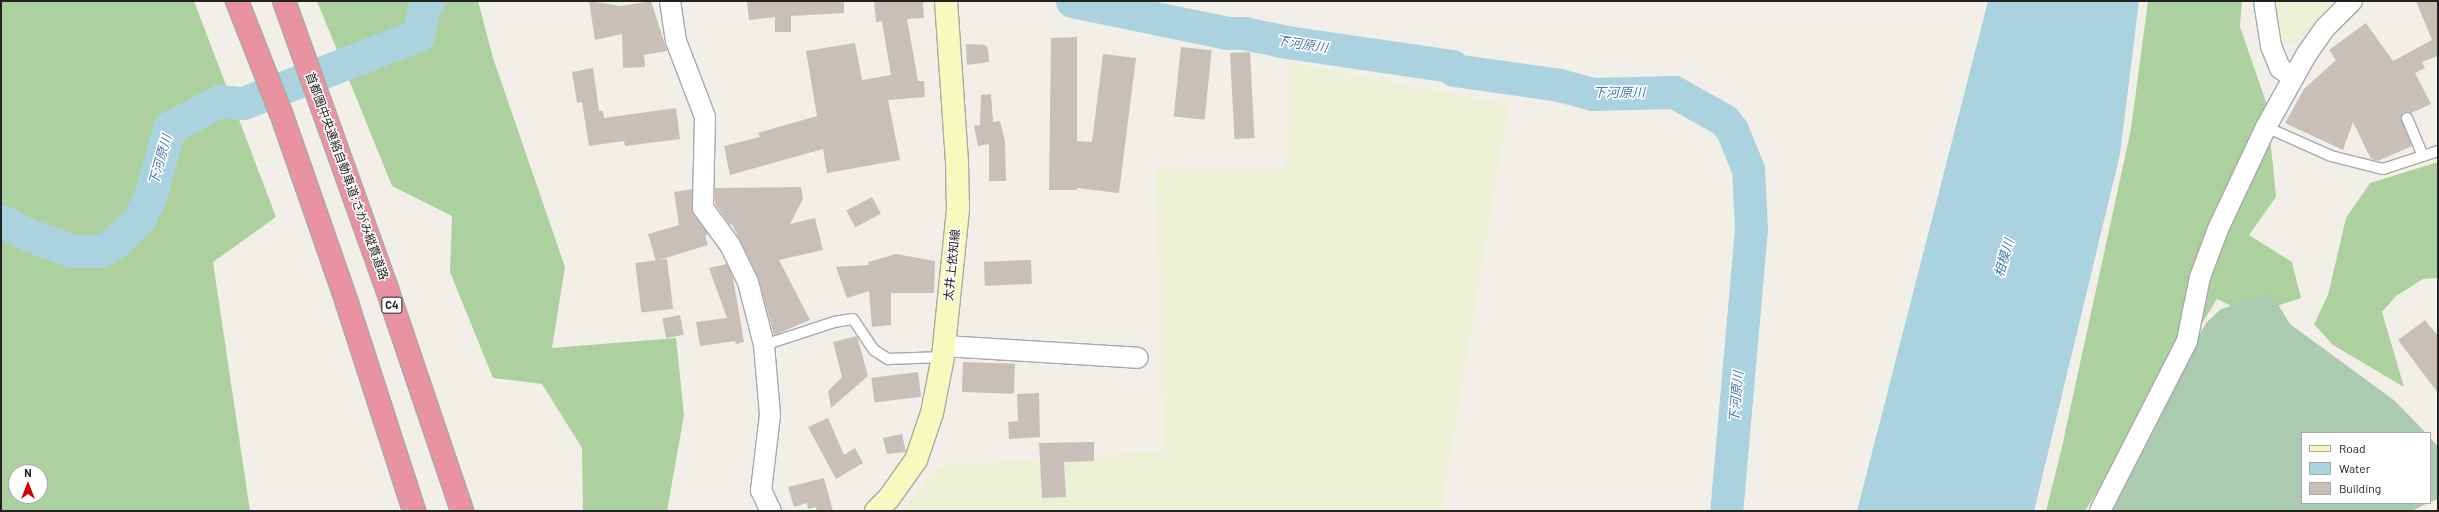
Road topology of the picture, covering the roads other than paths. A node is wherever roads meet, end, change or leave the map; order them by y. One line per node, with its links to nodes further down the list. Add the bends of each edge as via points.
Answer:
1 (237, 1): 15 (highway, via 281,113 347,302)
2 (670, 1): 12 (street, via 676,41 705,117 703,208 730,245 748,282)
3 (946, 1): 13 (main road, 太井上依知線, via 958,162 958,210)
4 (2264, 1): 7 (street, via 2271,46 2280,68)
5 (2352, 1): 7 (street, via 2325,28)
6 (288, 11): 16 (highway, 首都圏中央連絡自動車道;さがみ縦貫道路 / C4)
7 (2292, 77): 9 (street)
8 (2407, 118): 11 (lane)
9 (2266, 128): 11 (lane, via 2331,156 2383,169); 19 (street, via 2218,229 2200,277 2187,341)
10 (2438, 150): 11 (lane)
11 (2423, 156)
12 (764, 345): 13 (lane, via 834,322 853,319 874,350 888,360); 17 (street, via 770,415 761,490)
13 (943, 352): 14 (street); 18 (main road, 太井上依知線, via 932,413 916,460 889,498)
14 (1138, 358)
15 (414, 511)
16 (462, 511)
17 (771, 511)
18 (876, 511)
19 (2100, 511)

